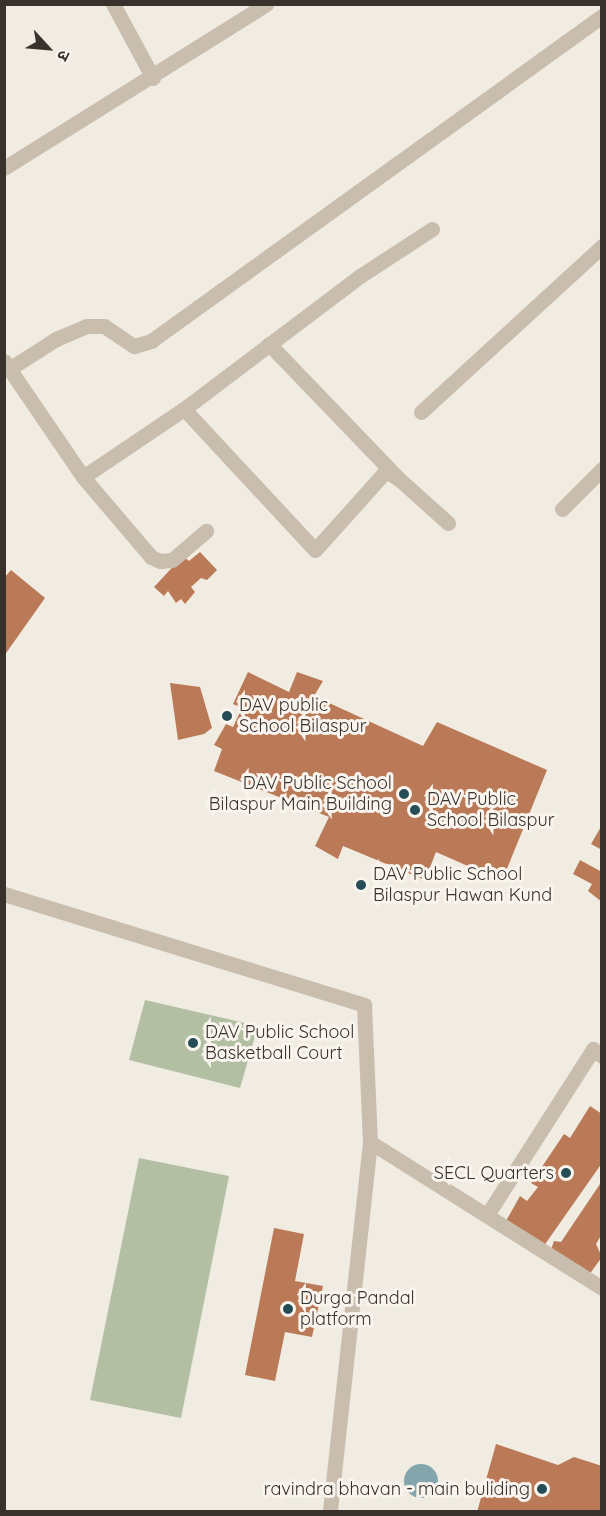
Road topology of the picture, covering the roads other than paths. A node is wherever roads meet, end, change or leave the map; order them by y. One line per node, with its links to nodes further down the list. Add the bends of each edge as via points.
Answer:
1 (112, 4): 4 (street)
2 (266, 4): 4 (street)
3 (602, 16): 9 (street, via 151,340 134,346 104,326 86,326)
4 (153, 78): 5 (street)
5 (4, 168)
6 (432, 229): 8 (street)
7 (602, 246): 11 (street)
8 (269, 344): 10 (street); 14 (street)
9 (7, 365): 13 (street)
10 (184, 409): 13 (street); 14 (street, via 315,550 386,471)
11 (421, 412)
12 (602, 469): 15 (street)
13 (83, 477): 17 (street, via 151,557 160,561 172,560)
14 (399, 479): 16 (street)
15 (562, 508)
16 (448, 523)
17 (206, 531)
18 (4, 894): 20 (street, via 364,1005)
19 (602, 1056): 21 (street, via 593,1049)
20 (370, 1142): 21 (street); 23 (street)
21 (487, 1215): 22 (street)
22 (601, 1287)
23 (330, 1512)

